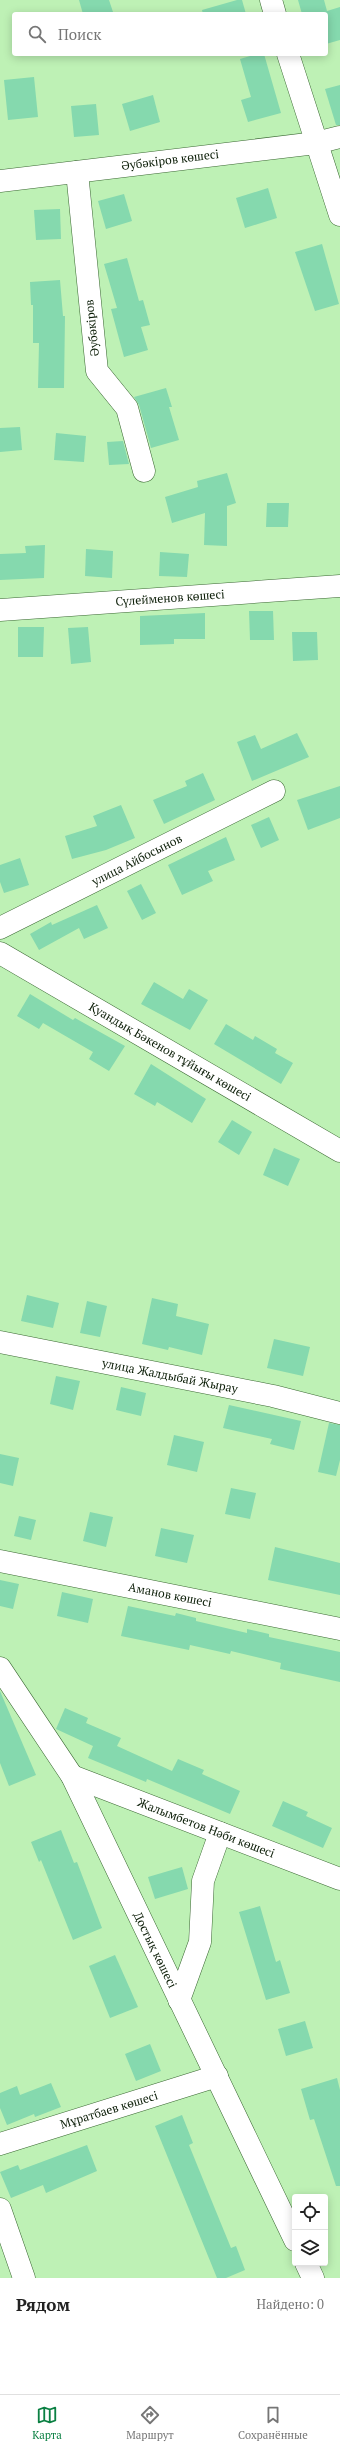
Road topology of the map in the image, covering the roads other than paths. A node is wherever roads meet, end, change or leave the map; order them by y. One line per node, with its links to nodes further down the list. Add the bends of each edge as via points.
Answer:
1 (271, 0): 2 (street)
2 (275, 12)
3 (289, 56): 5 (street)
4 (340, 137): 5 (street, Әубәкіров көшесі)
5 (316, 143): 6 (street, Әубәкіров көшесі); 8 (street)
6 (76, 172): 7 (street, Әубәкіров көшесі); 9 (street, Әубәкіров, via 97,371 127,408)
7 (0, 182)
8 (340, 215)
9 (144, 471)
10 (340, 586): 11 (street, Сүлейменов көшесі)
11 (0, 610)
12 (274, 791): 13 (street, улица Айбосынов)
13 (0, 928)
14 (0, 953): 15 (street, Қуандық Бәкенов тұйығы көшесі)
15 (340, 1150)
16 (0, 1342): 17 (street, улица Жалдыбай Жырау, via 273,1396)
17 (340, 1413)
18 (0, 1561): 19 (street, Аманов көшесі)
19 (340, 1629)
20 (0, 1668): 21 (street, Достық көшесі)
21 (72, 1776): 22 (street, Жалымбетов Нәби көшесі); 24 (street, Достық көшесі)
22 (220, 1833): 23 (street, Жалымбетов Нәби көшесі); 24 (street, via 203,1881 200,1942)
23 (340, 1879)
24 (179, 2000): 25 (street, Достық көшесі)
25 (217, 2076): 26 (street, Мұратбаев көшесі); 28 (street, Достық көшесі)
26 (0, 2144)
27 (0, 2209): 30 (street)
28 (292, 2234)
29 (307, 2266): 31 (street)
30 (24, 2278)
31 (313, 2278)

